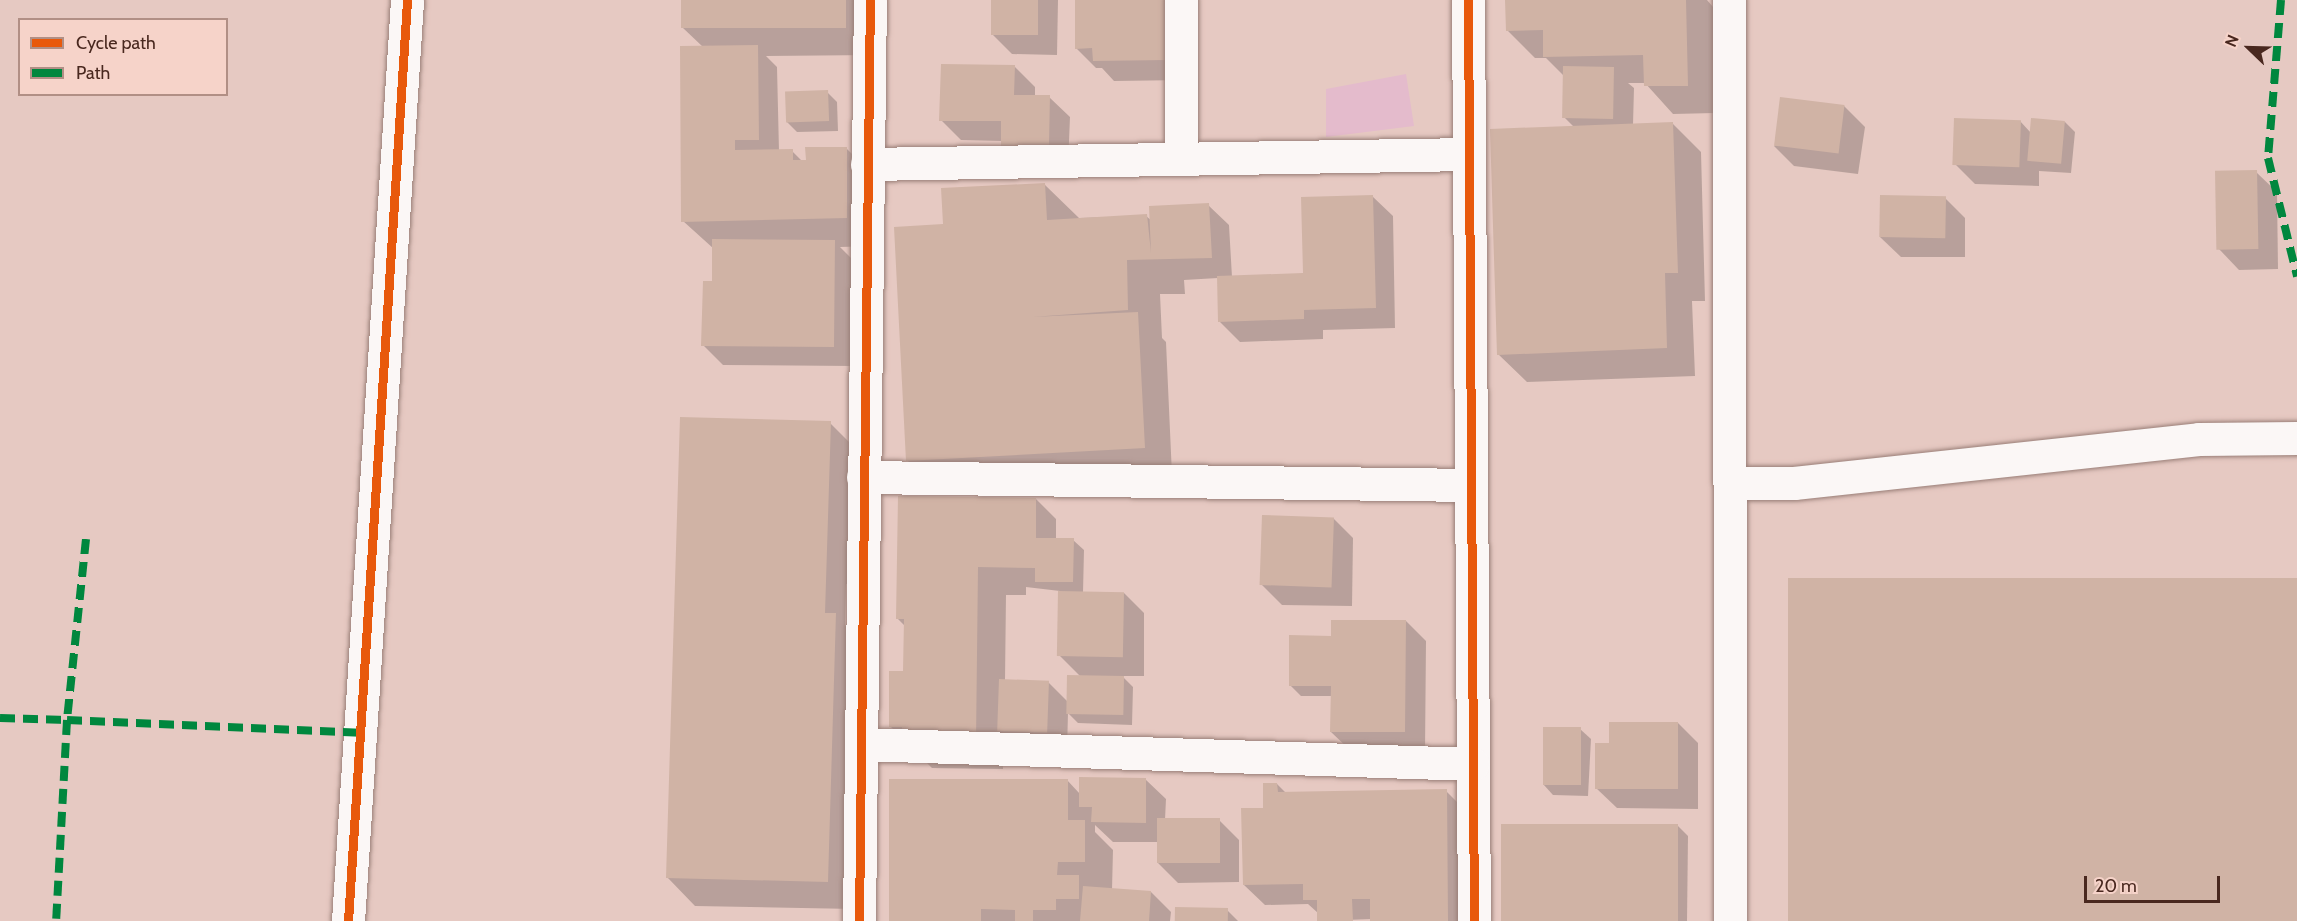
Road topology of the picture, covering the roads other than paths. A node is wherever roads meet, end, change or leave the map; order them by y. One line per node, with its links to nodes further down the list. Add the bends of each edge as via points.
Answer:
1 (407, 0): 15 (street)
2 (870, 0): 8 (street)
3 (1181, 0): 7 (street)
4 (1468, 0): 6 (street)
5 (1729, 0): 11 (street)
6 (1468, 154): 7 (street); 12 (street)
7 (1181, 158): 8 (street)
8 (867, 164): 10 (street)
9 (2297, 438): 11 (street, via 2199,439 1794,483)
10 (863, 477): 12 (street); 13 (street)
11 (1730, 483): 18 (street)
12 (1471, 485): 14 (street)
13 (861, 744): 14 (street); 16 (street)
14 (1473, 764): 17 (street)
15 (348, 921)
16 (859, 921)
17 (1474, 921)
18 (1730, 921)

